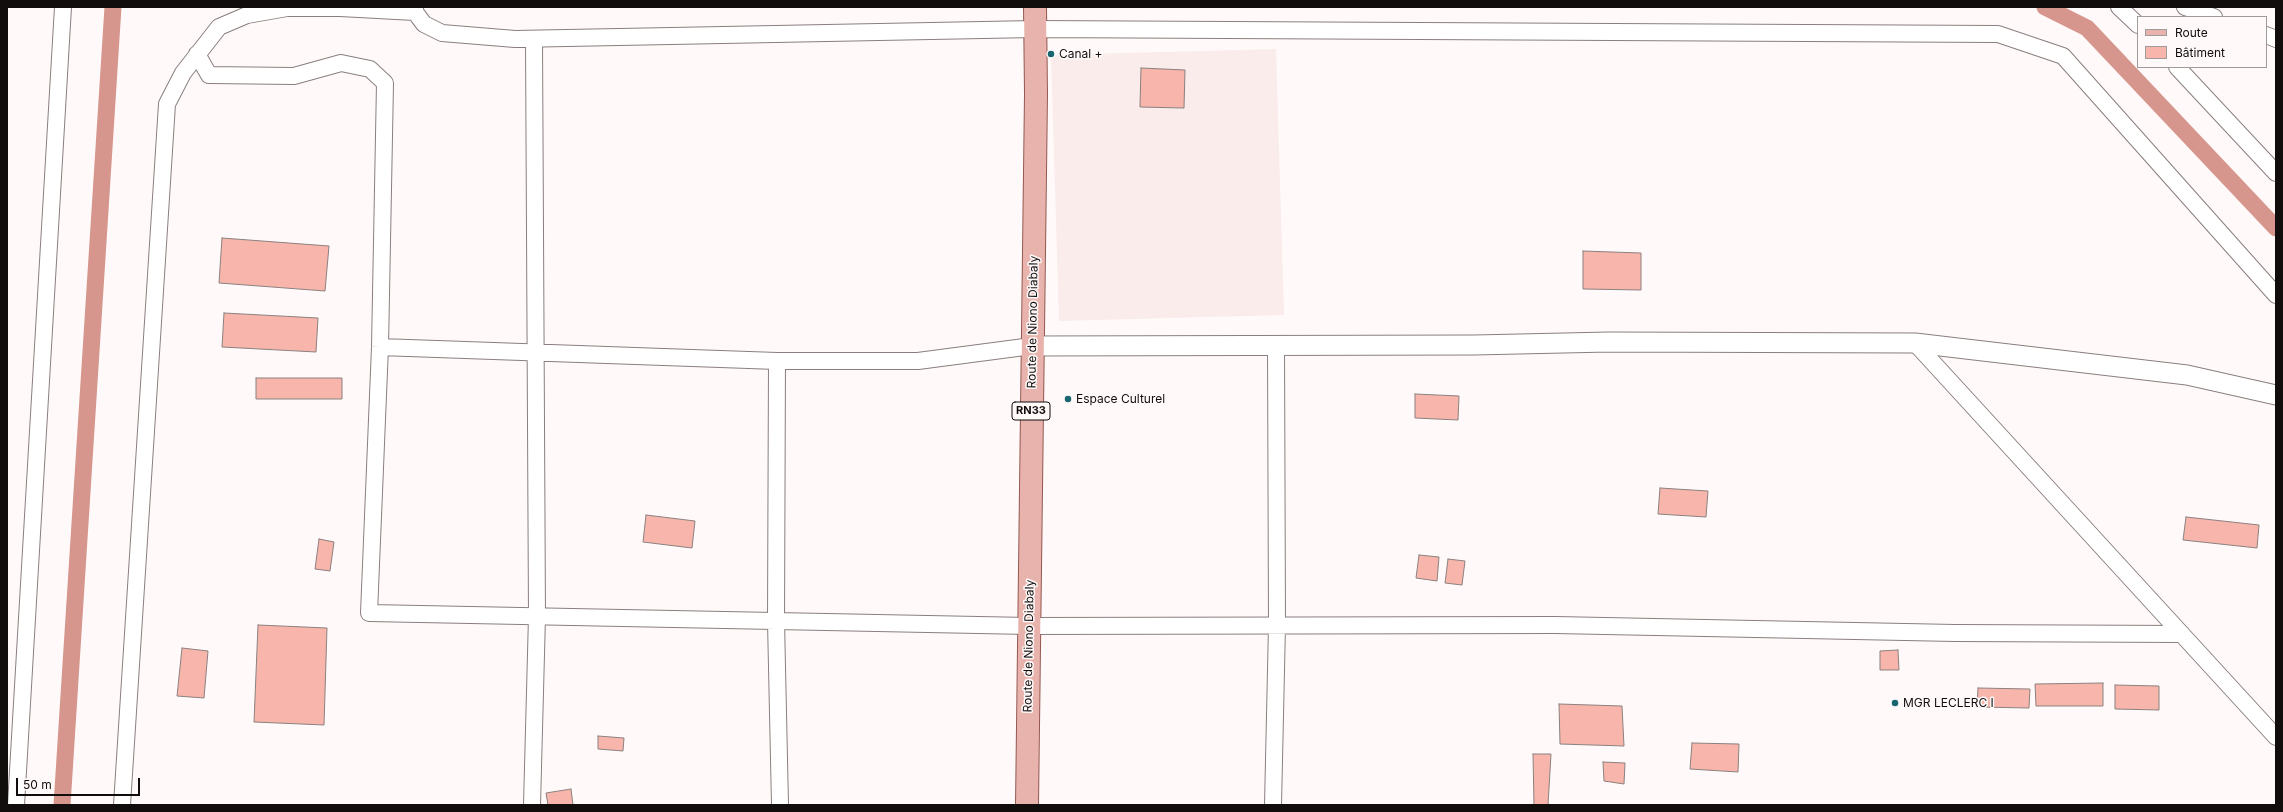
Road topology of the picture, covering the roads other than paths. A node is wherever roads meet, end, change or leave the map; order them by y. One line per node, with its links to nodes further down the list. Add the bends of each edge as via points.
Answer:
1 (63, 7): 26 (street)
2 (2119, 7): 7 (street)
3 (2185, 7): 5 (street)
4 (415, 10): 8 (street, via 424,24 442,33); 9 (street, via 287,8 247,14 219,27)
5 (2211, 16)
6 (1035, 18): 8 (street); 12 (street, via 1998,34 2063,56); 15 (main road, Route de Niono Diabaly / RN33)
7 (2137, 24)
8 (534, 39): 17 (street)
9 (197, 54): 16 (street, via 209,75 294,76 341,63 370,69 385,83); 27 (street, via 183,73 167,104)
10 (2178, 68): 11 (street)
11 (2276, 173)
12 (2276, 295)
13 (1915, 343): 14 (street); 19 (street, via 2187,375); 24 (street)
14 (1276, 345): 15 (street); 22 (street)
15 (1032, 346): 18 (street, via 918,361); 23 (main road, Route de Niono Diabaly / RN33)
16 (380, 347): 17 (street); 20 (street, via 369,613)
17 (535, 353): 18 (street); 20 (street)
18 (777, 361): 21 (street)
19 (2276, 395)
20 (537, 616): 21 (street); 28 (street)
21 (776, 621): 23 (street); 29 (street)
22 (1277, 625): 23 (street); 24 (street, via 1555,625 1955,633); 31 (street)
23 (1029, 626): 30 (main road, Route de Niono Diabaly / RN33)
24 (2182, 634): 25 (street)
25 (2276, 737)
26 (16, 805)
27 (122, 805)
28 (532, 805)
29 (780, 805)
30 (1027, 805)
31 (1274, 805)

